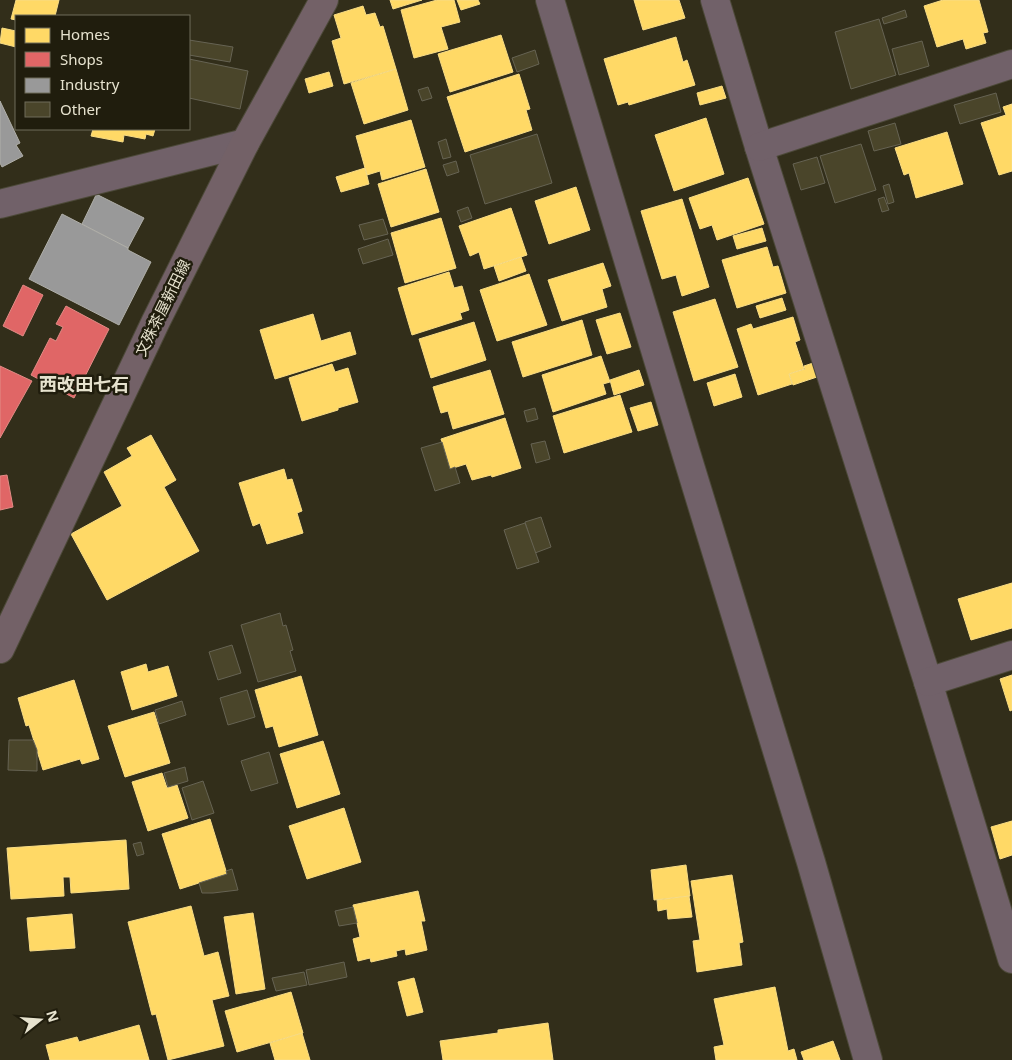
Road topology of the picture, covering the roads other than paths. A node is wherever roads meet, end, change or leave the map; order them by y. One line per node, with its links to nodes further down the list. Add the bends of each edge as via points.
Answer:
1 (324, 0): 5 (main road, 文殊茶屋新田線)
2 (550, 0): 13 (street)
3 (715, 0): 6 (street)
4 (1012, 64): 6 (street)
5 (245, 143): 7 (street); 8 (main road, 文殊茶屋新田線)
6 (760, 147): 10 (street)
7 (0, 204)
8 (0, 649)
9 (1012, 655): 10 (street)
10 (928, 682): 11 (street)
11 (1002, 893): 12 (street)
12 (1012, 959)
13 (868, 1060)

